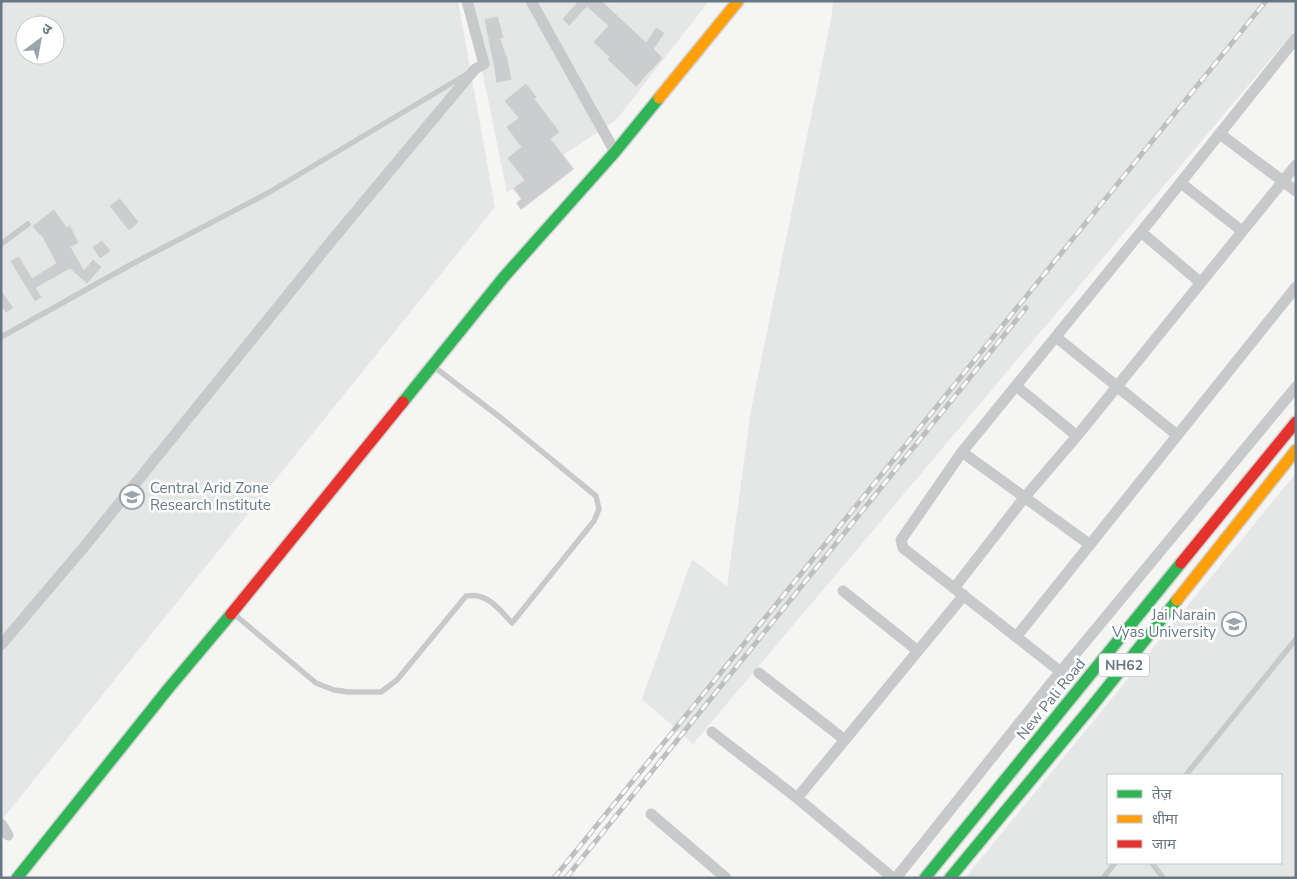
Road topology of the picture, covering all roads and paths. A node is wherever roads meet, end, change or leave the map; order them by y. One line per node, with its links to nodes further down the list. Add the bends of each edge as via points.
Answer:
1 (467, 1): 5 (street, via 484,64)
2 (531, 1): 7 (street)
3 (738, 1): 7 (main road)
4 (1296, 38): 6 (street)
5 (475, 69): 18 (lane, via 268,193); 37 (street)
6 (1220, 134): 9 (street); 10 (street)
7 (615, 152): 20 (main road, via 503,278)
8 (1296, 165): 9 (street)
9 (1283, 181): 11 (street); 13 (street)
10 (1181, 183): 13 (street); 14 (street)
11 (1296, 192)
12 (28, 224): 15 (lane)
13 (1242, 231): 16 (street)
14 (1141, 232): 16 (street); 19 (street)
15 (1, 244)
16 (1201, 282): 22 (street)
17 (1296, 288): 25 (street)
18 (1, 337)
19 (1056, 337): 21 (street); 22 (street)
20 (433, 365): 34 (main road); 34 (lane, via 596,496 599,509 594,521 512,623 490,601 475,594 466,596 397,680 381,692 362,693 334,690 316,683)
21 (1016, 386): 26 (street); 28 (street)
22 (1117, 386): 25 (street); 26 (street)
23 (1296, 387): 39 (street)
24 (1296, 422): 53 (main road, New Pali Road / NH62)
25 (1177, 435): 30 (street)
26 (1077, 436): 29 (street)
27 (1296, 450): 54 (main road, NH62)
28 (962, 452): 29 (street); 31 (street, via 901,540 903,548)
29 (1024, 498): 30 (street); 31 (street)
30 (1089, 544): 35 (street)
31 (955, 587): 33 (street)
32 (843, 591): 38 (street)
33 (964, 595): 35 (street); 38 (street)
34 (232, 613): 50 (main road)
35 (1016, 637): 39 (street)
36 (1296, 639): 43 (lane)
37 (1, 645)
38 (918, 651): 42 (street)
39 (1061, 672): 52 (street)
40 (759, 673): 42 (street)
41 (712, 732): 44 (street)
42 (845, 740): 44 (street)
43 (1187, 774)
44 (796, 798): 52 (street)
45 (651, 814): 51 (street)
46 (1, 824): 47 (street)
47 (8, 835)
48 (1114, 864): 55 (lane)
49 (1153, 864): 56 (lane)
50 (17, 878)
51 (726, 878)
52 (894, 878)
53 (925, 878)
54 (950, 878)
55 (1103, 878)
56 (1163, 878)

